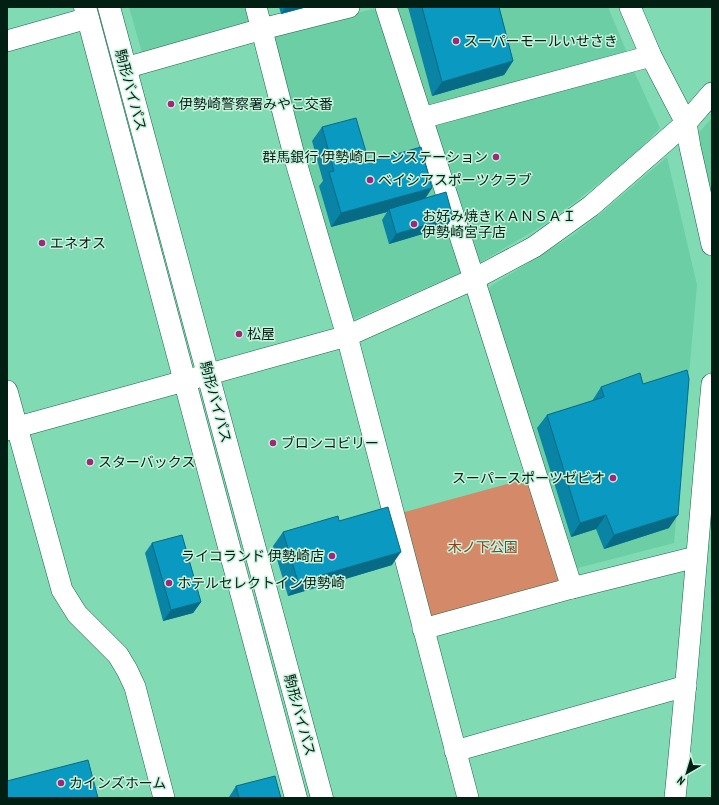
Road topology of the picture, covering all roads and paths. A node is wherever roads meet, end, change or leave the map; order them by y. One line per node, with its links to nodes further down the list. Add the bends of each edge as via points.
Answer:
1 (109, 7): 10 (main road, 駒形バイパス)
2 (256, 7): 7 (street)
3 (349, 7): 7 (street)
4 (386, 7): 12 (street)
5 (630, 7): 9 (street)
6 (87, 13): 8 (street); 18 (main road, 駒形バイパス)
7 (262, 29): 10 (street); 16 (street)
8 (7, 41)
9 (650, 56): 12 (street); 13 (street)
10 (125, 68): 17 (main road, 駒形バイパス)
11 (712, 93): 13 (street)
12 (422, 118): 15 (street)
13 (686, 124): 14 (street); 15 (street, via 591,206 534,247)
14 (712, 245)
15 (474, 279): 16 (street); 24 (street)
16 (347, 336): 17 (street); 25 (street)
17 (209, 374): 18 (street); 30 (main road, 駒形バイパス)
18 (184, 382): 21 (street); 29 (main road, 駒形バイパス)
19 (712, 384): 22 (street)
20 (7, 392): 21 (street)
21 (12, 428): 28 (street, via 62,590 77,614 118,655 135,687)
22 (706, 527): 23 (street)
23 (696, 557): 24 (street); 26 (street)
24 (572, 588): 25 (street)
25 (423, 629): 27 (street)
26 (686, 686): 27 (street); 32 (street)
27 (455, 751): 31 (street)
28 (164, 798)
29 (296, 798)
30 (322, 798)
31 (468, 798)
32 (675, 798)

